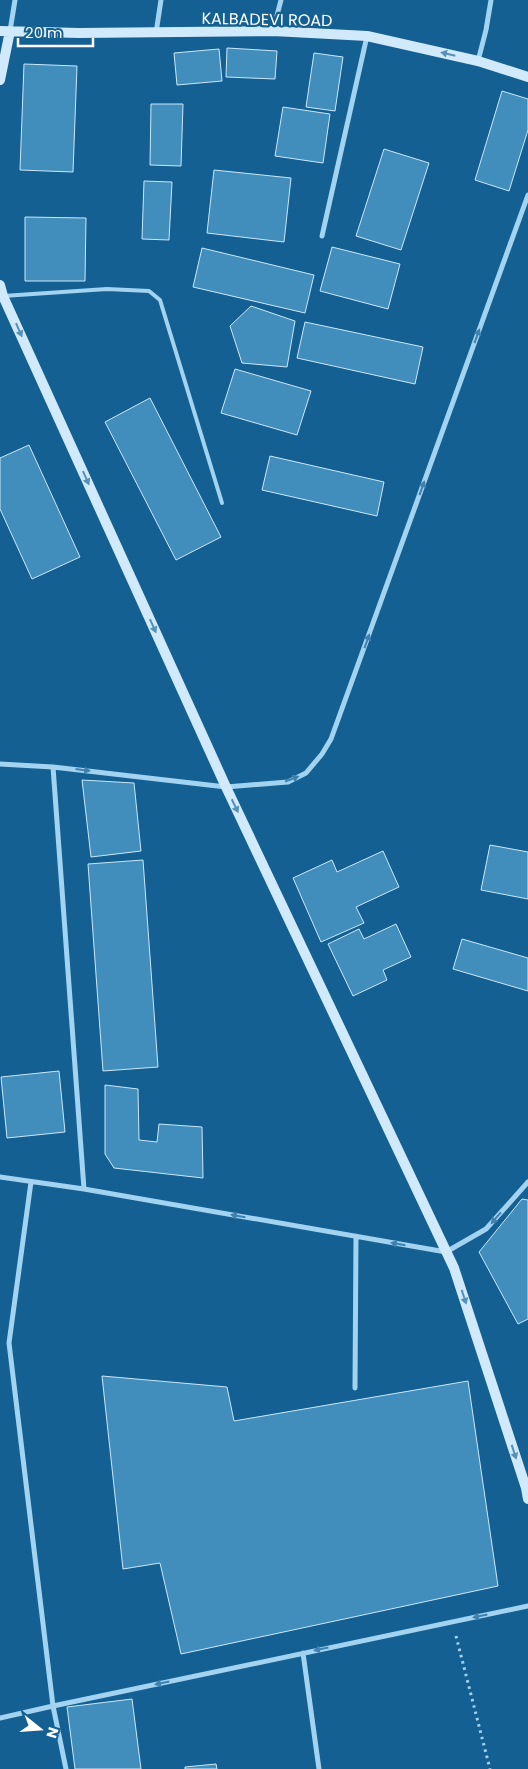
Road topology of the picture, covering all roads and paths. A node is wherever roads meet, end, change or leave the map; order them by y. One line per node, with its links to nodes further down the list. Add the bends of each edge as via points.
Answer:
1 (15, 0): 5 (street)
2 (161, 0): 7 (street)
3 (281, 0): 6 (street)
4 (491, 0): 9 (street)
5 (5, 31): 7 (street, KALBADEVI ROAD); 11 (street)
6 (273, 31): 7 (street, KALBADEVI ROAD); 8 (street, KALBADEVI ROAD)
7 (156, 33)
8 (367, 36): 9 (street, KALBADEVI ROAD, one-way to 8); 13 (street)
9 (478, 61): 10 (street, KALBADEVI ROAD)
10 (528, 77)
11 (0, 80)
12 (528, 195): 19 (street, one-way to 12, via 288,782 306,773 332,739)
13 (322, 236)
14 (0, 285): 15 (street)
15 (3, 296): 16 (lane, via 106,289 149,291 160,300); 19 (street, one-way to 19)
16 (222, 503)
17 (0, 764): 18 (street)
18 (52, 767): 19 (street, one-way to 19); 23 (street)
19 (226, 787): 25 (street, one-way to 25)
20 (0, 1177): 21 (street)
21 (31, 1182): 23 (street); 32 (street, via 9,1343)
22 (528, 1182): 25 (street, one-way to 25, via 486,1229)
23 (84, 1189): 24 (street, one-way to 23)
24 (356, 1236): 25 (street, one-way to 24); 26 (street)
25 (446, 1252): 27 (street, one-way to 27)
26 (355, 1388)
27 (527, 1488): 28 (street)
28 (528, 1499)
29 (528, 1606): 30 (street, one-way to 30)
30 (452, 1622): 31 (street, one-way to 31); 36 (path)
31 (303, 1653): 32 (street, one-way to 32); 35 (street)
32 (53, 1706): 33 (street); 34 (street)
33 (0, 1718)
34 (66, 1769)
35 (319, 1769)
36 (490, 1769)

